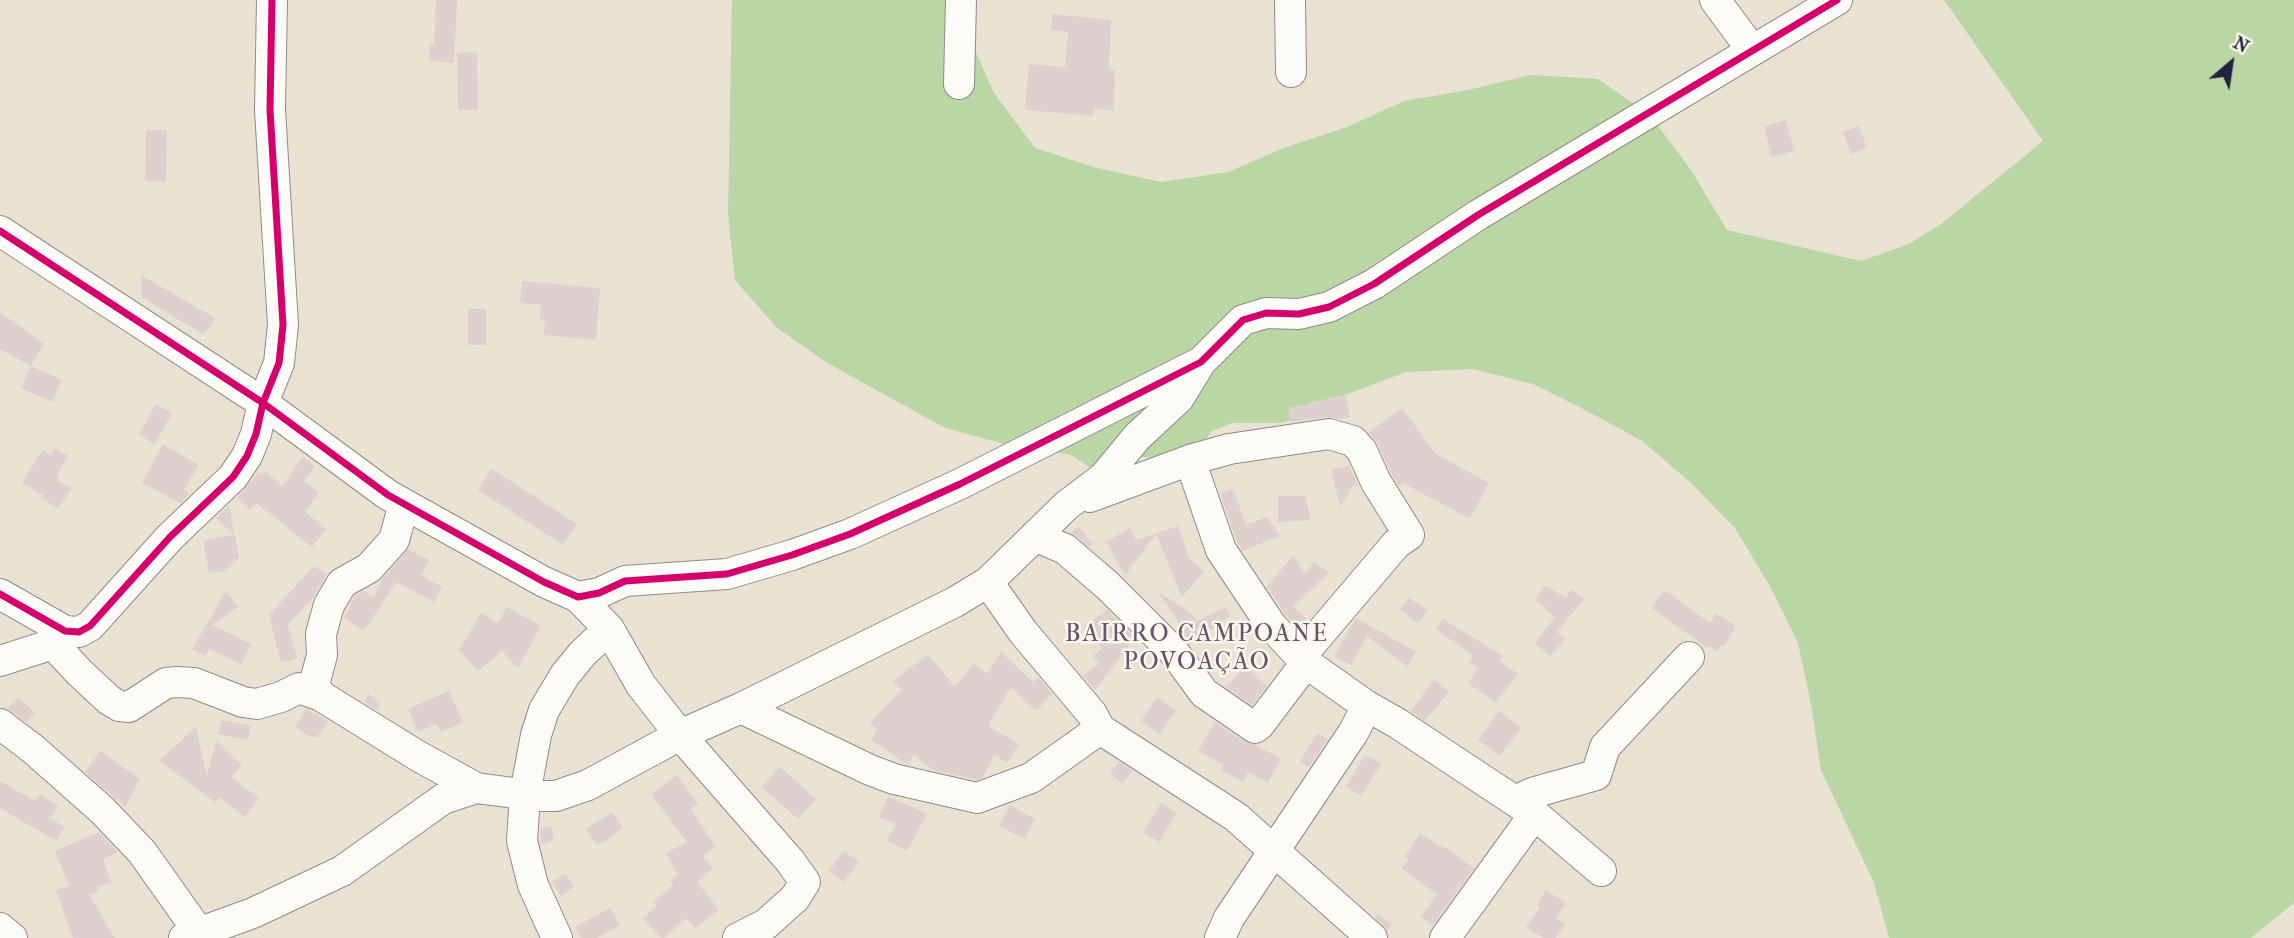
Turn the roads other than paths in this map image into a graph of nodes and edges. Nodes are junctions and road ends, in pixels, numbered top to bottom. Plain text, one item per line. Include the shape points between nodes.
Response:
1 (272, 0) edge
2 (961, 0) edge
3 (1290, 0) edge
4 (1715, 0) edge
5 (1837, 0) edge
6 (1752, 50) junction
7 (1291, 72) dead end
8 (960, 84) dead end
9 (0, 230) edge
10 (1200, 362) junction
11 (263, 403) junction
12 (1191, 460) junction
13 (404, 505) junction
14 (1068, 505) junction
15 (1035, 536) junction
16 (988, 582) junction
17 (0, 594) edge
18 (578, 597) junction
19 (609, 629) junction
20 (63, 638) junction
21 (1689, 657) dead end
22 (1303, 660) junction
23 (0, 661) edge
24 (321, 696) junction
25 (1367, 706) junction
26 (741, 708) junction
27 (0, 724) edge
28 (1100, 729) junction
29 (680, 735) junction
30 (476, 788) junction
31 (525, 794) junction
32 (1524, 808) junction
33 (1275, 851) junction
34 (1601, 871) dead end
35 (0, 928) edge
36 (550, 935) edge
37 (196, 936) edge
38 (12, 938) edge
39 (738, 938) edge
40 (1220, 938) edge
41 (1372, 938) edge
42 (1445, 938) edge

1 - 11 street via 271,110 283,326 279,363
2 - 8 street
3 - 7 street
4 - 6 street
5 - 6 street
6 - 10 street via 1478,215 1374,284 1329,307 1243,320
9 - 11 street
10 - 14 street via 1179,398 1137,437 1104,477
10 - 18 street via 850,534 727,574 625,581
11 - 13 street
11 - 20 street via 251,445 233,477 170,537 90,626
12 - 14 street
12 - 22 street via 1221,550 1270,625
12 - 22 street via 1240,447 1329,434 1353,441 1409,534 1396,544
13 - 18 street
13 - 24 street via 394,540 369,568 342,583 329,605 314,685
14 - 15 street
15 - 16 street
15 - 22 street via 1065,549 1107,585 1174,652 1204,693 1255,728
16 - 26 street
16 - 28 street
17 - 20 street via 65,631
18 - 19 street
19 - 29 street via 640,685
19 - 31 street via 565,675 544,710
20 - 23 street
20 - 24 street via 94,686 119,706 129,708 166,683 177,682 194,683 257,704 299,688
21 - 32 street via 1605,747 1596,775 1532,793
22 - 25 street
24 - 30 street
25 - 32 street
25 - 33 street
26 - 28 street via 870,770 977,799 1031,778
26 - 29 street
27 - 37 street via 102,810 142,852
28 - 33 street via 1236,817
29 - 31 street via 588,785 556,796
29 - 39 street via 805,882 796,898 766,924
30 - 31 street
30 - 37 street via 443,799 342,871
31 - 36 street via 522,841
32 - 34 street
32 - 42 street
33 - 40 street
33 - 41 street
35 - 38 street

